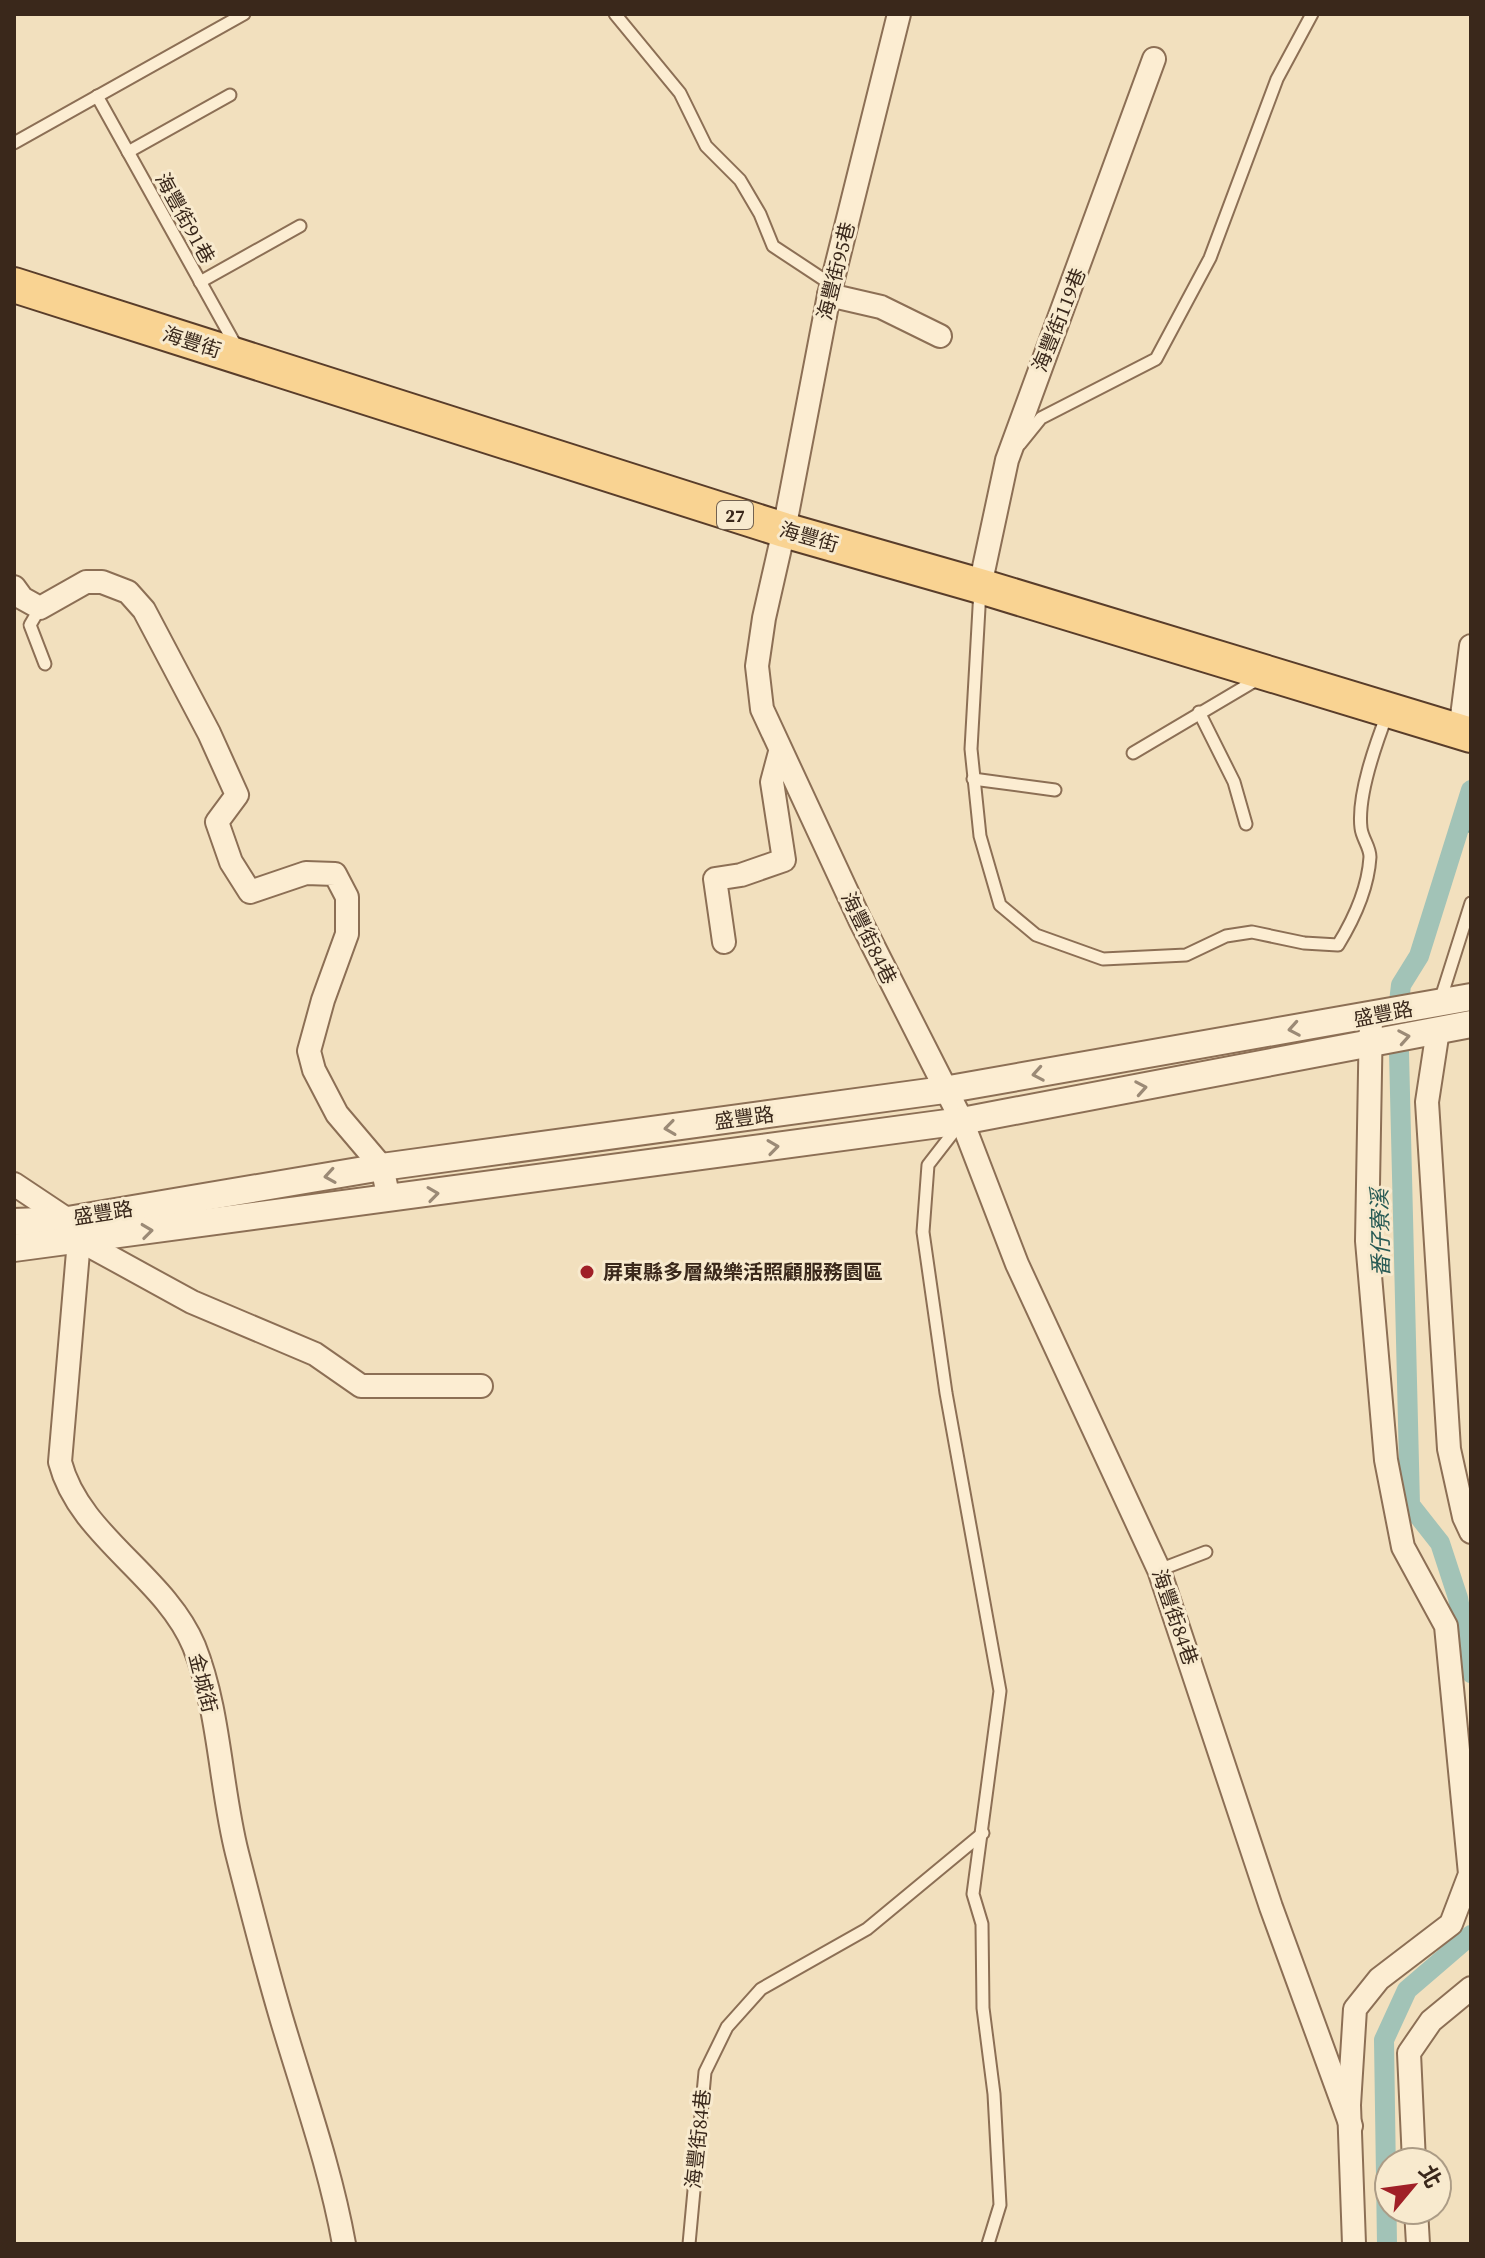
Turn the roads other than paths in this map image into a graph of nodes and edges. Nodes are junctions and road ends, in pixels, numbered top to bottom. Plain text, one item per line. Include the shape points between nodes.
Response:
1 (244, 14) edge
2 (615, 14) edge
3 (899, 14) edge
4 (1312, 14) edge
5 (1154, 59) dead end
6 (230, 95) dead end
7 (97, 96) junction
8 (14, 143) edge
9 (128, 152) junction
10 (300, 226) dead end
11 (200, 282) junction
12 (14, 285) edge
13 (829, 295) junction
14 (940, 336) dead end
15 (242, 357) junction
16 (1007, 460) junction
17 (784, 530) junction
18 (980, 586) junction
19 (14, 587) edge
20 (40, 608) junction
21 (1471, 646) edge
22 (45, 664) dead end
23 (1268, 672) junction
24 (1388, 710) junction
25 (1199, 712) junction
26 (1465, 733) edge
27 (780, 752) junction
28 (1133, 753) dead end
29 (973, 779) junction
30 (1055, 790) dead end
31 (1246, 824) dead end
32 (1471, 903) edge
33 (724, 942) dead end
34 (1471, 997) edge
35 (1439, 1003) junction
36 (1371, 1016) junction
37 (1471, 1024) edge
38 (1438, 1030) junction
39 (1370, 1043) junction
40 (944, 1090) junction
41 (962, 1121) junction
42 (382, 1167) junction
43 (14, 1184) edge
44 (389, 1199) junction
45 (14, 1222) edge
46 (74, 1230) junction
47 (14, 1248) edge
48 (481, 1386) dead end
49 (1471, 1532) edge
50 (1206, 1552) dead end
51 (1159, 1570) junction
52 (983, 1833) junction
53 (1471, 1988) edge
54 (1351, 2126) junction
55 (1413, 2146) edge
56 (344, 2244) edge
57 (689, 2244) edge
58 (988, 2244) edge
59 (1354, 2244) edge

1 - 7 lane
2 - 13 lane via 680,93 706,146 740,180 773,246 826,281
3 - 13 street, 海豐街95巷
4 - 16 lane via 1277,79 1210,258 1156,359 1041,418
5 - 16 street, 海豐街119巷
6 - 9 lane
7 - 8 lane
7 - 9 lane, 海豐街91巷
9 - 11 lane, 海豐街91巷
10 - 11 lane
11 - 15 lane, 海豐街91巷
12 - 15 main road, 海豐街 / 27
13 - 14 street via 881,307
13 - 17 street, 海豐街95巷
15 - 17 main road, 海豐街 / 27
16 - 18 street, 海豐街119巷
17 - 18 main road, 海豐街 / 27
17 - 27 street, 海豐街84巷 via 757,666 762,709
18 - 23 main road, 海豐街 / 27
18 - 29 lane
19 - 20 street
20 - 22 lane via 30,625
20 - 42 street via 86,582 128,592 144,610 237,795 217,822 231,862 250,892 306,873 335,874 347,897 347,934 309,1051 337,1114
21 - 26 street
23 - 24 main road, 海豐街 / 27
23 - 25 lane
24 - 26 main road, 海豐街 / 27
24 - 29 lane via 1368,772 1361,828 1370,855 1364,886 1338,945 1252,932 1226,936 1186,955 1103,959 1036,935 1000,905 980,836
25 - 28 lane
25 - 31 lane via 1234,782
27 - 33 street via 772,782 784,860 715,879
27 - 40 street, 海豐街84巷
29 - 30 lane
32 - 35 lane
34 - 35 street, 盛豐路
35 - 36 street, 盛豐路
35 - 38 lane
36 - 39 street
36 -> 40 street, 盛豐路
37 - 38 street, 盛豐路
39 -> 38 street, 盛豐路
38 - 49 street via 1427,1102 1449,1449
41 -> 39 street, 盛豐路
39 - 54 street via 1367,1241 1386,1460 1403,1547 1446,1626 1470,1874 1451,1924 1379,1979 1355,2009
40 - 41 street, 海豐街84巷
40 -> 42 street, 盛豐路
44 -> 41 street, 盛豐路
41 - 51 street, 海豐街84巷 via 1017,1264
41 - 52 lane via 928,1165 923,1232 1000,1691
42 - 44 street
42 -> 46 street, 盛豐路
43 - 46 street
46 -> 44 street, 盛豐路
45 - 46 street, 盛豐路
46 - 47 street, 盛豐路
46 - 48 street via 192,1302 315,1354 361,1386
46 - 56 street, 金城街 via 60,1462 64,1479 193,1644 236,1849
50 - 51 lane
51 - 54 street, 海豐街84巷 via 1271,1907
52 - 57 lane, 海豐街84巷 via 867,1929 761,1989 727,2027 705,2072
52 - 58 lane via 973,1894 982,1924 983,2008 1000,2205
53 - 55 street via 1431,2021 1409,2053
54 - 59 street

